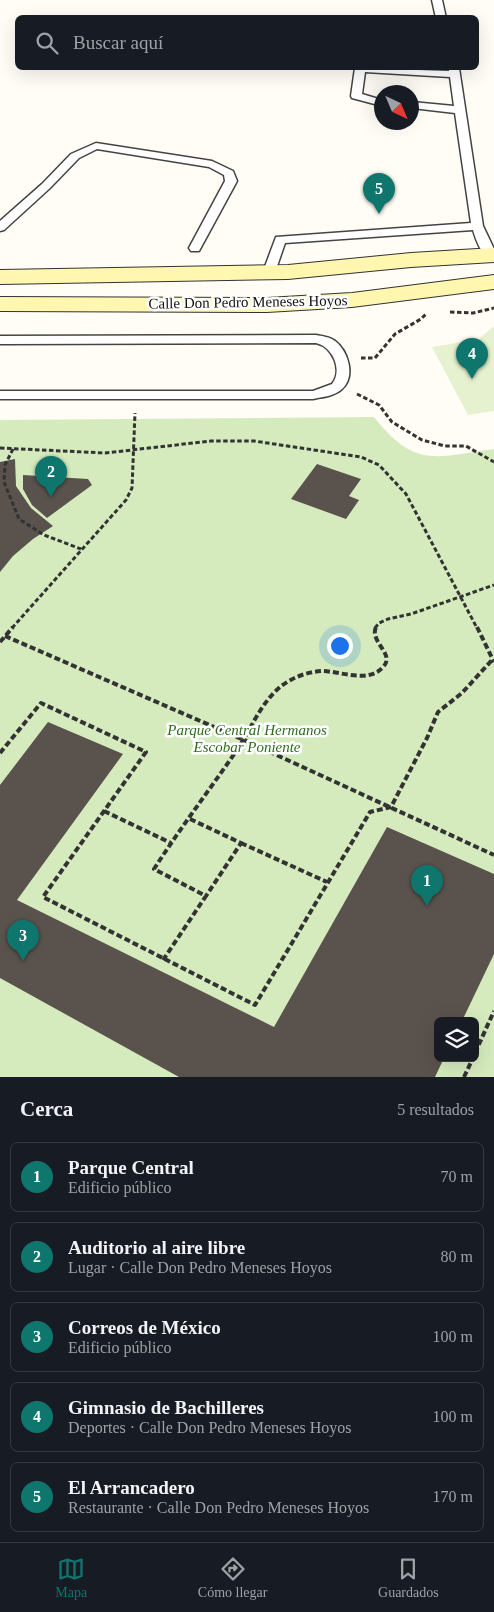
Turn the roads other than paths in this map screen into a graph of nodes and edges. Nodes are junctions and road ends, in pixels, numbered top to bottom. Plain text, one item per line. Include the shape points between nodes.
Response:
1 (437, 0) edge
2 (440, 15) edge
3 (360, 70) edge
4 (423, 70) edge
5 (455, 71) edge
6 (374, 101) edge
7 (419, 106) edge
8 (461, 110) junction
9 (477, 226) junction
10 (0, 227) edge
11 (195, 248) dead end
12 (494, 256) edge
13 (269, 272) junction
14 (86, 275) junction
15 (0, 276) edge
16 (494, 282) edge
17 (0, 304) edge
18 (82, 304) junction
19 (0, 340) edge
20 (0, 396) edge

1 - 2 lane
3 - 6 lane via 356,96
4 - 5 lane
5 - 8 lane
7 - 8 lane
8 - 9 lane
9 - 12 lane via 484,244
9 - 13 lane via 280,240
10 - 11 lane via 75,156 96,146 212,164 229,173 231,181
12 - 13 street, Calle Don Pedro Meneses Hoyos
13 - 14 street, Calle Don Pedro Meneses Hoyos
14 - 15 street, Calle Don Pedro Meneses Hoyos
14 - 18 street
16 - 18 street, Calle Don Pedro Meneses Hoyos via 352,300 267,305
17 - 18 street, Calle Don Pedro Meneses Hoyos
19 - 20 lane via 316,339 328,342 341,359 343,374 339,385 328,392 313,395

